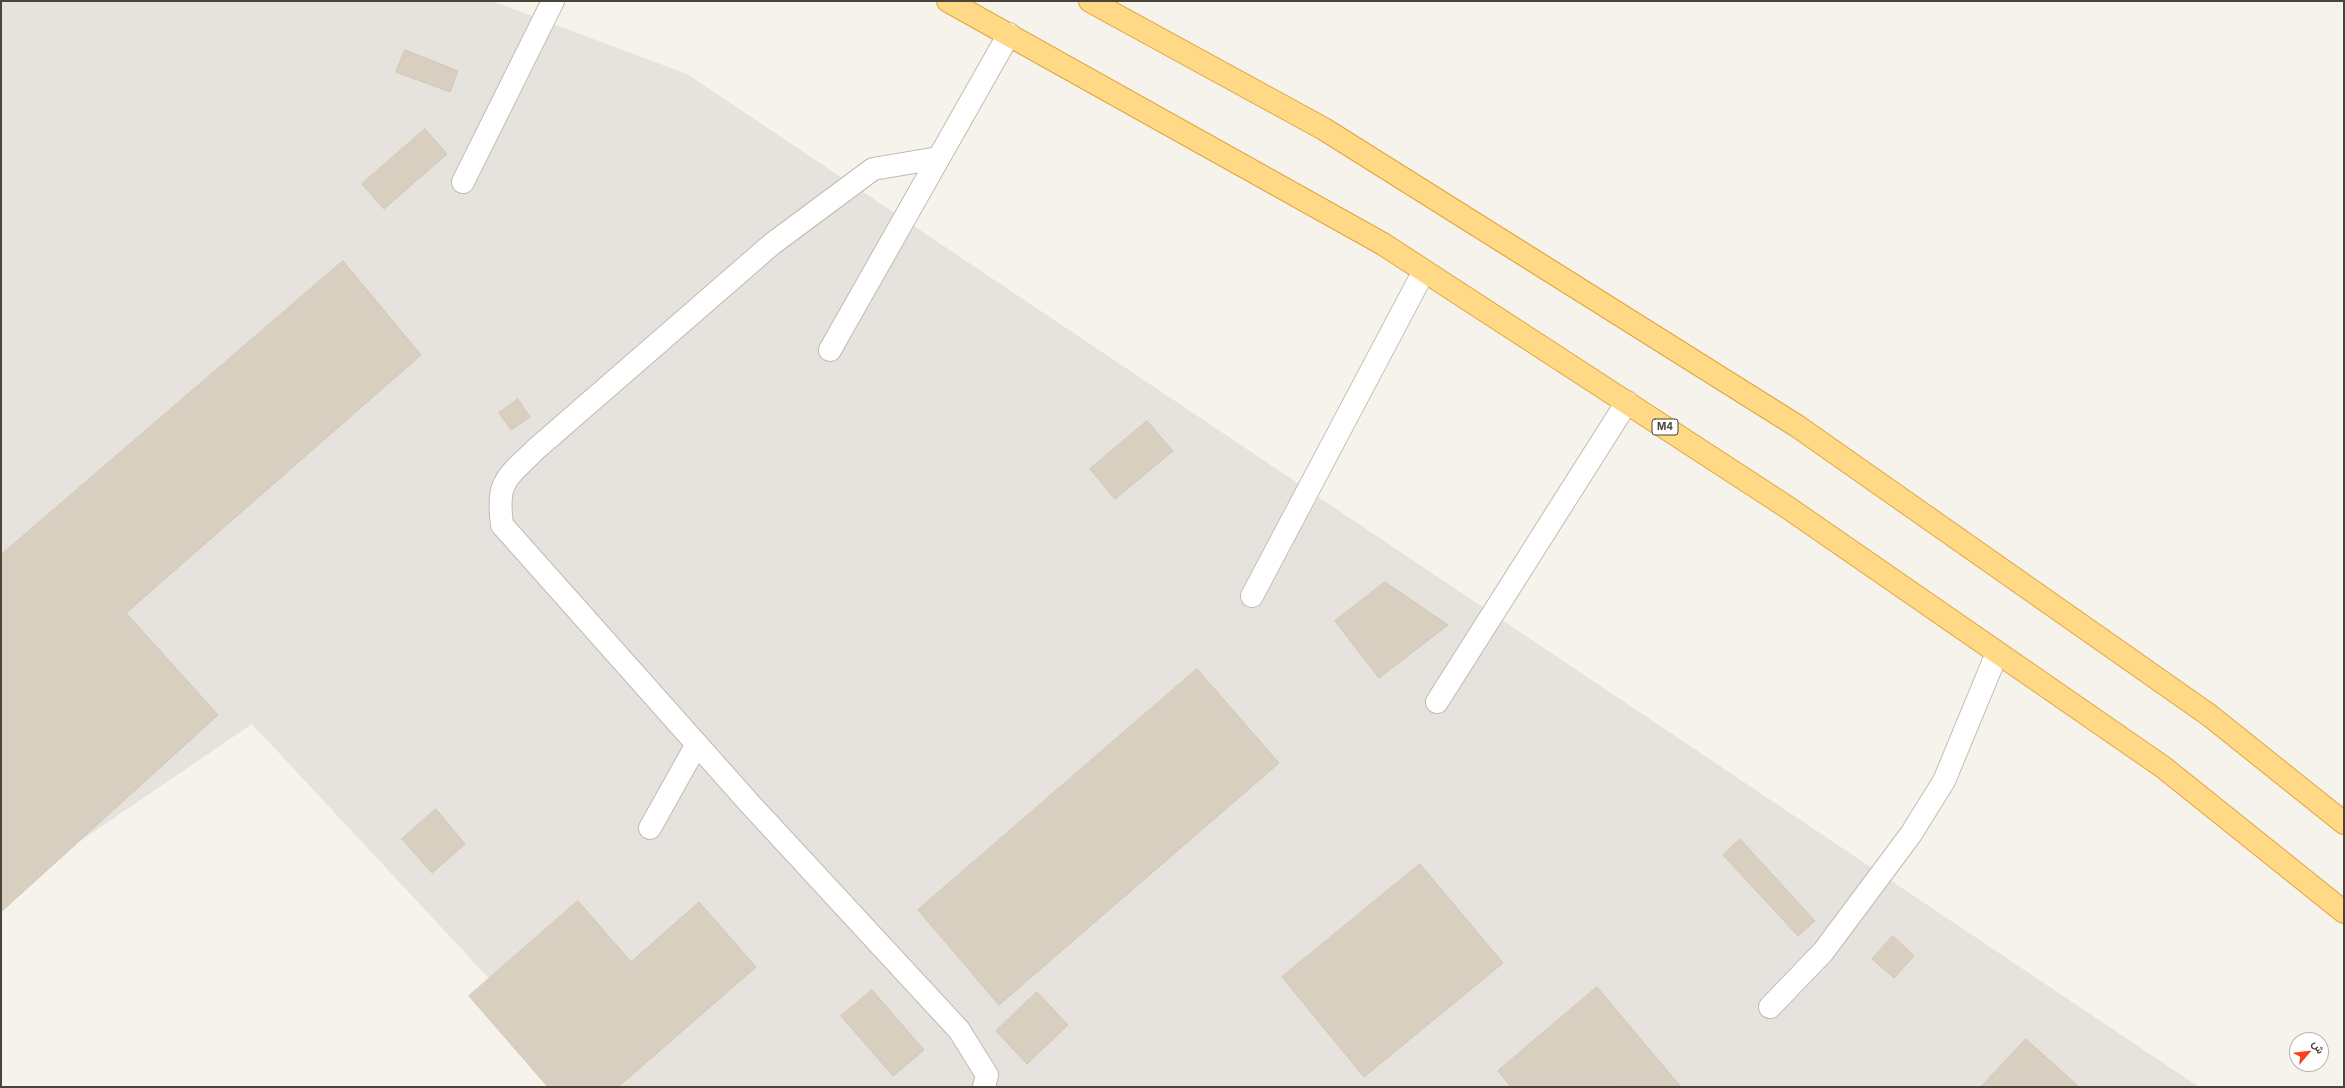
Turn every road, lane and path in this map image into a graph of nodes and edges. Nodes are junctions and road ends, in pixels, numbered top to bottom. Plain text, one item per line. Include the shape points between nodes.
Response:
1 (553, 1) edge
2 (948, 1) edge
3 (1090, 1) edge
4 (1008, 34) junction
5 (938, 158) junction
6 (463, 182) dead end
7 (1424, 271) junction
8 (830, 350) dead end
9 (1626, 402) junction
10 (1252, 596) dead end
11 (1997, 653) junction
12 (1437, 702) dead end
13 (697, 744) junction
14 (2344, 823) edge
15 (650, 828) dead end
16 (2344, 912) edge
17 (1770, 1007) dead end
18 (984, 1087) edge

1 - 6 lane
2 - 4 highway, M4
3 - 14 highway via 1324,129 1797,426 2209,715
4 - 5 lane
4 - 7 highway, M4 via 1383,244
5 - 8 lane
5 - 13 lane via 873,169 772,244 536,449 504,481 499,503 502,525
7 - 9 highway, M4
7 - 10 lane
9 - 11 highway, M4 via 1787,507
9 - 12 lane
11 - 16 highway, M4 via 2163,767
11 - 17 lane via 1944,781 1911,834 1822,952
13 - 15 lane
13 - 18 lane via 960,1030 987,1075

